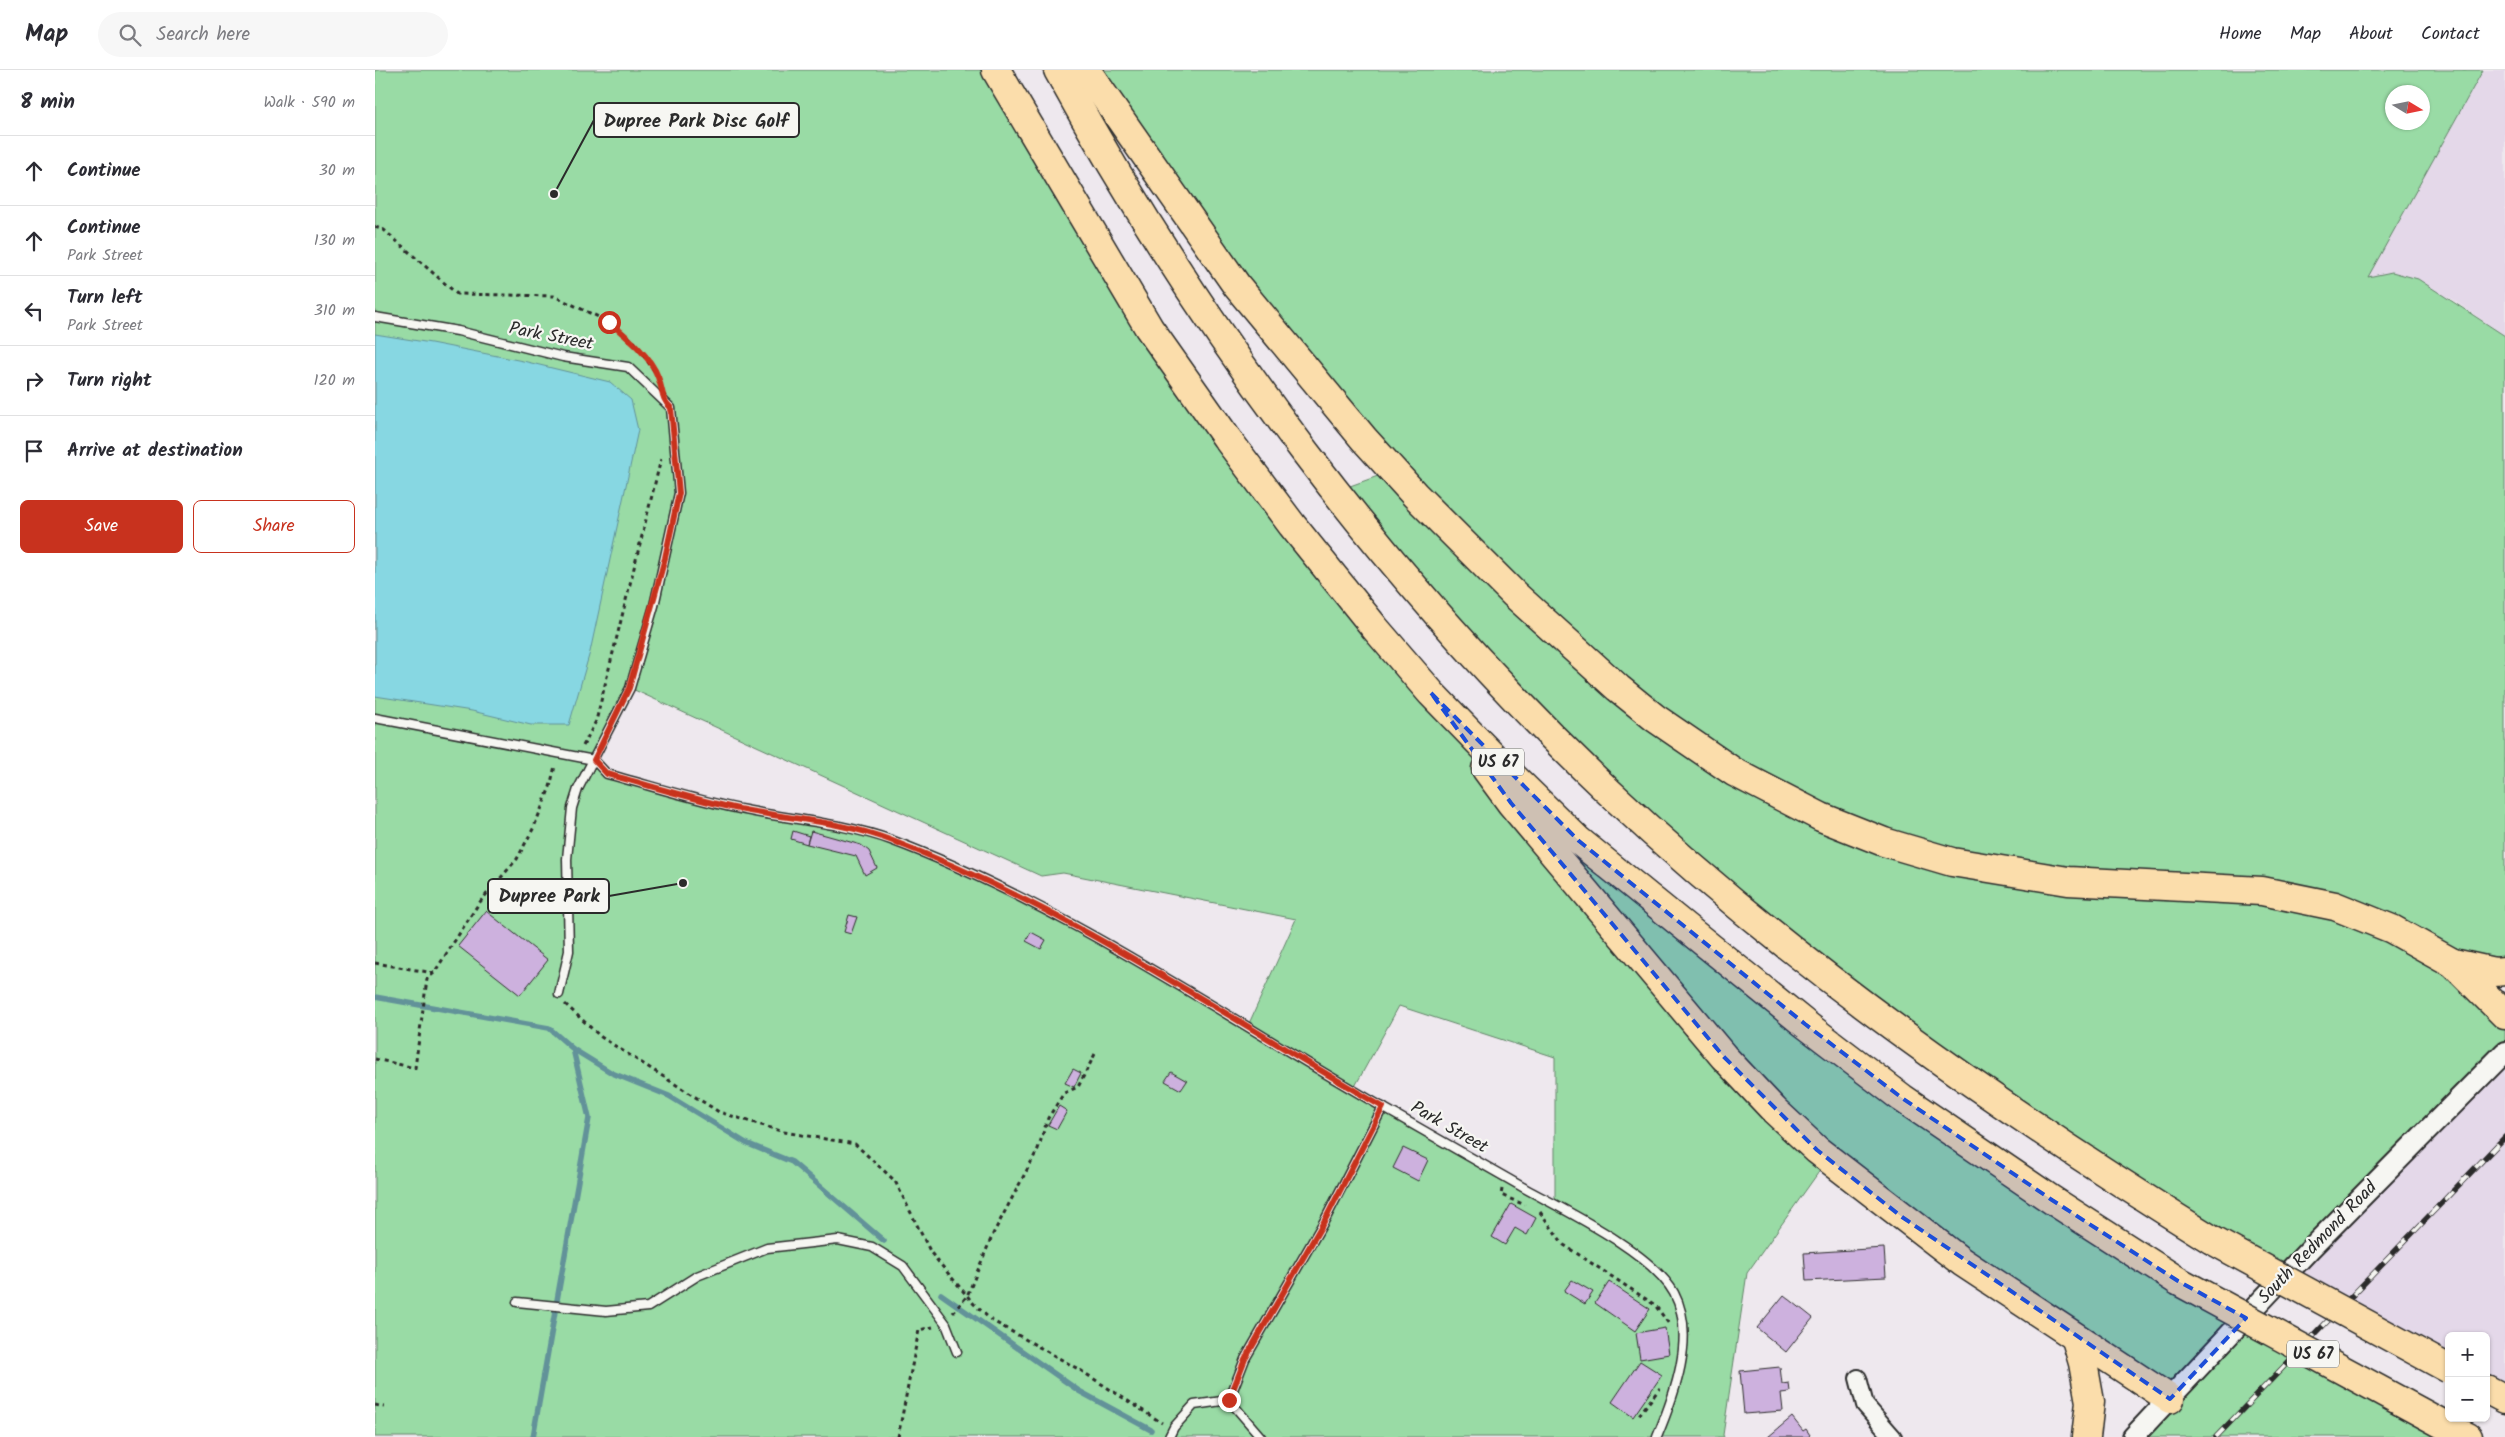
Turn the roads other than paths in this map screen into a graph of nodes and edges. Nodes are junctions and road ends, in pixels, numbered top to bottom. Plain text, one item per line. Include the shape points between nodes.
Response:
1 (996, 70) edge
2 (1058, 70) edge
3 (1086, 70) edge
4 (375, 317) edge
5 (1431, 693) junction
6 (375, 718) edge
7 (594, 760) junction
8 (2453, 963) junction
9 (2505, 971) edge
10 (559, 994) road end
11 (2505, 1015) edge
12 (2505, 1052) edge
13 (1383, 1107) junction
14 (517, 1302) dead end
15 (2076, 1339) junction
16 (957, 1352) dead end
17 (2445, 1367) edge
18 (1858, 1378) dead end
19 (2490, 1391) edge
20 (2505, 1398) edge
21 (2170, 1399) junction
22 (1229, 1400) junction
23 (2458, 1432) edge
24 (1170, 1434) edge
25 (1261, 1437) edge
26 (1657, 1437) edge
27 (1893, 1437) edge
28 (2086, 1437) edge
29 (2133, 1437) edge

1 - 5 highway, US 67 via 1149,328 1292,525
2 - 17 highway, bridge via 1151,229 1267,400 1336,491 1413,585 1530,713 1609,792 1844,991 2027,1122 2212,1240
3 - 8 highway via 1237,286 1415,495 1519,599 1618,688 1655,718 1735,772 1821,817 1884,842 1951,862 2068,881 2262,891 2335,906 2392,929
4 - 7 lane, Park Street via 457,331 563,357 628,367 671,408 679,493 654,606 629,688
5 - 15 highway via 1511,803 1724,1057 1774,1110 1817,1150 1902,1218
5 - 23 highway, US 67, bridge via 1579,841 1902,1098 2178,1281
6 - 7 lane, Park Street
7 - 10 lane, Park Street via 572,808 567,859 569,951
7 - 13 lane, Park Street via 607,774 741,810 851,828 947,862 1034,904
8 - 9 highway via 2494,972
8 - 11 highway
12 - 21 street, South Redmond Road via 2311,1248
13 - 22 lane via 1326,1218 1245,1359
13 - 26 lane, Park Street via 1622,1243 1663,1278 1679,1305 1683,1326 1675,1388
14 - 16 lane via 605,1311 648,1307 697,1276 767,1248 838,1240 872,1247 903,1266 948,1321
15 - 21 highway
15 - 28 highway via 2090,1402
18 - 27 street via 1865,1405
19 - 20 highway
21 - 29 street, South Redmond Road
22 - 24 lane via 1194,1406
22 - 25 lane

